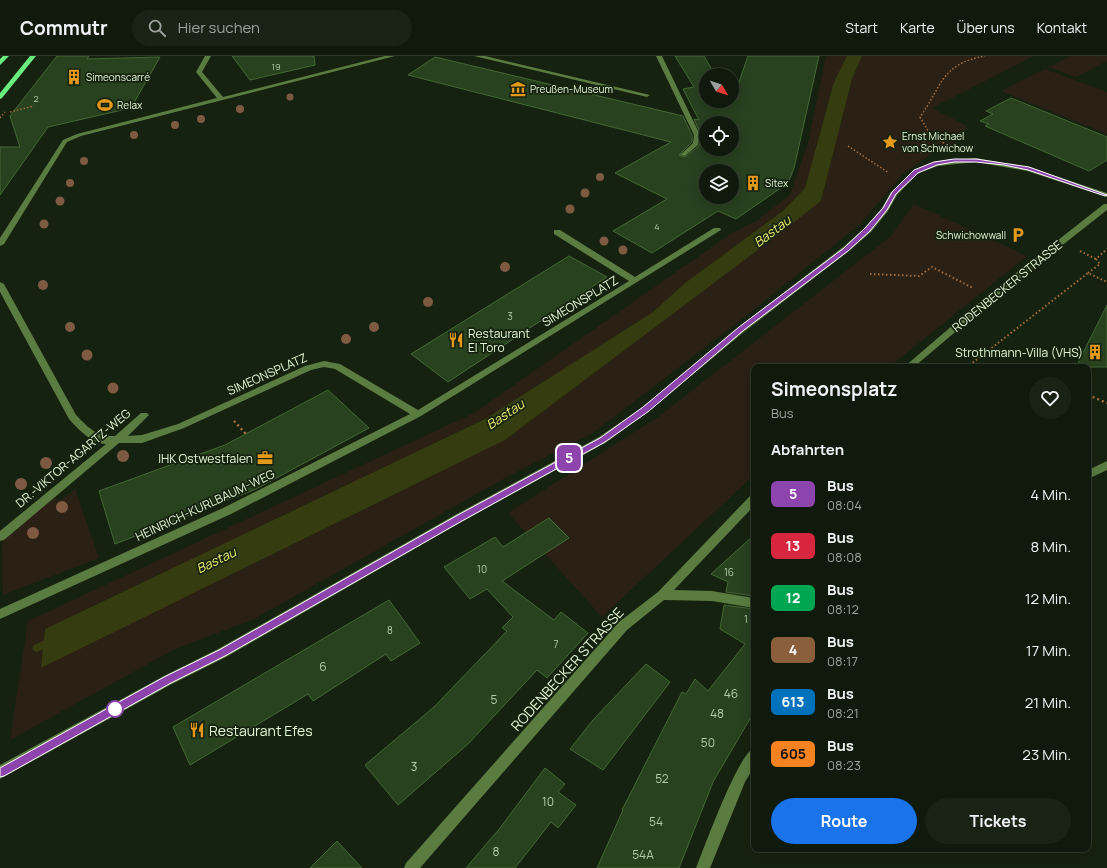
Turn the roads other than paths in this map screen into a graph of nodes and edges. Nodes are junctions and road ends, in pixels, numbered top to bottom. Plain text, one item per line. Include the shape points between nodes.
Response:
1 (6, 56) edge
2 (33, 56) edge
3 (208, 56) edge
4 (392, 56) edge
5 (477, 56) edge
6 (659, 56) edge
7 (0, 63) edge
8 (647, 95) dead end
9 (0, 97) edge
10 (221, 99) junction
11 (683, 155) dead end
12 (1107, 195) edge
13 (1107, 206) edge
14 (717, 230) dead end
15 (557, 232) dead end
16 (0, 244) edge
17 (635, 281) junction
18 (0, 284) edge
19 (912, 364) edge
20 (418, 414) junction
21 (144, 415) dead end
22 (117, 440) junction
23 (1107, 465) edge
24 (1091, 473) edge
25 (751, 502) edge
26 (0, 537) edge
27 (662, 595) junction
28 (751, 602) edge
29 (0, 614) edge
30 (751, 759) edge
31 (0, 772) edge
32 (411, 868) edge
33 (703, 868) edge

1 - 7 main road
2 - 9 main road
3 - 10 street via 199,72
4 - 10 street
5 - 8 street
6 - 11 street via 697,135 696,144
10 - 16 street via 79,135 65,141
12 - 31 street via 1029,169 976,160 936,164 916,172 903,182 876,219 846,249 742,329 646,409 602,440 222,653
13 - 19 street, RODENBECKER STRASSE via 991,297
14 - 17 street, SIMEONSPLATZ
15 - 17 street
17 - 20 street, SIMEONSPLATZ
18 - 22 street, SIMEONSPLATZ via 72,417 88,432 103,440
20 - 22 street, SIMEONSPLATZ via 336,366 324,364 308,368 181,426 142,439
20 - 29 street, HEINRICH-KURLBAUM-WEG via 227,511
21 - 22 street, DR.-VIKTOR-AGARTZ-WEG
22 - 26 street, DR.-VIKTOR-AGARTZ-WEG
23 - 24 street
25 - 27 street, RODENBECKER STRASSE
27 - 28 street via 712,596
27 - 32 street, RODENBECKER STRASSE via 623,626
30 - 33 street via 740,778

